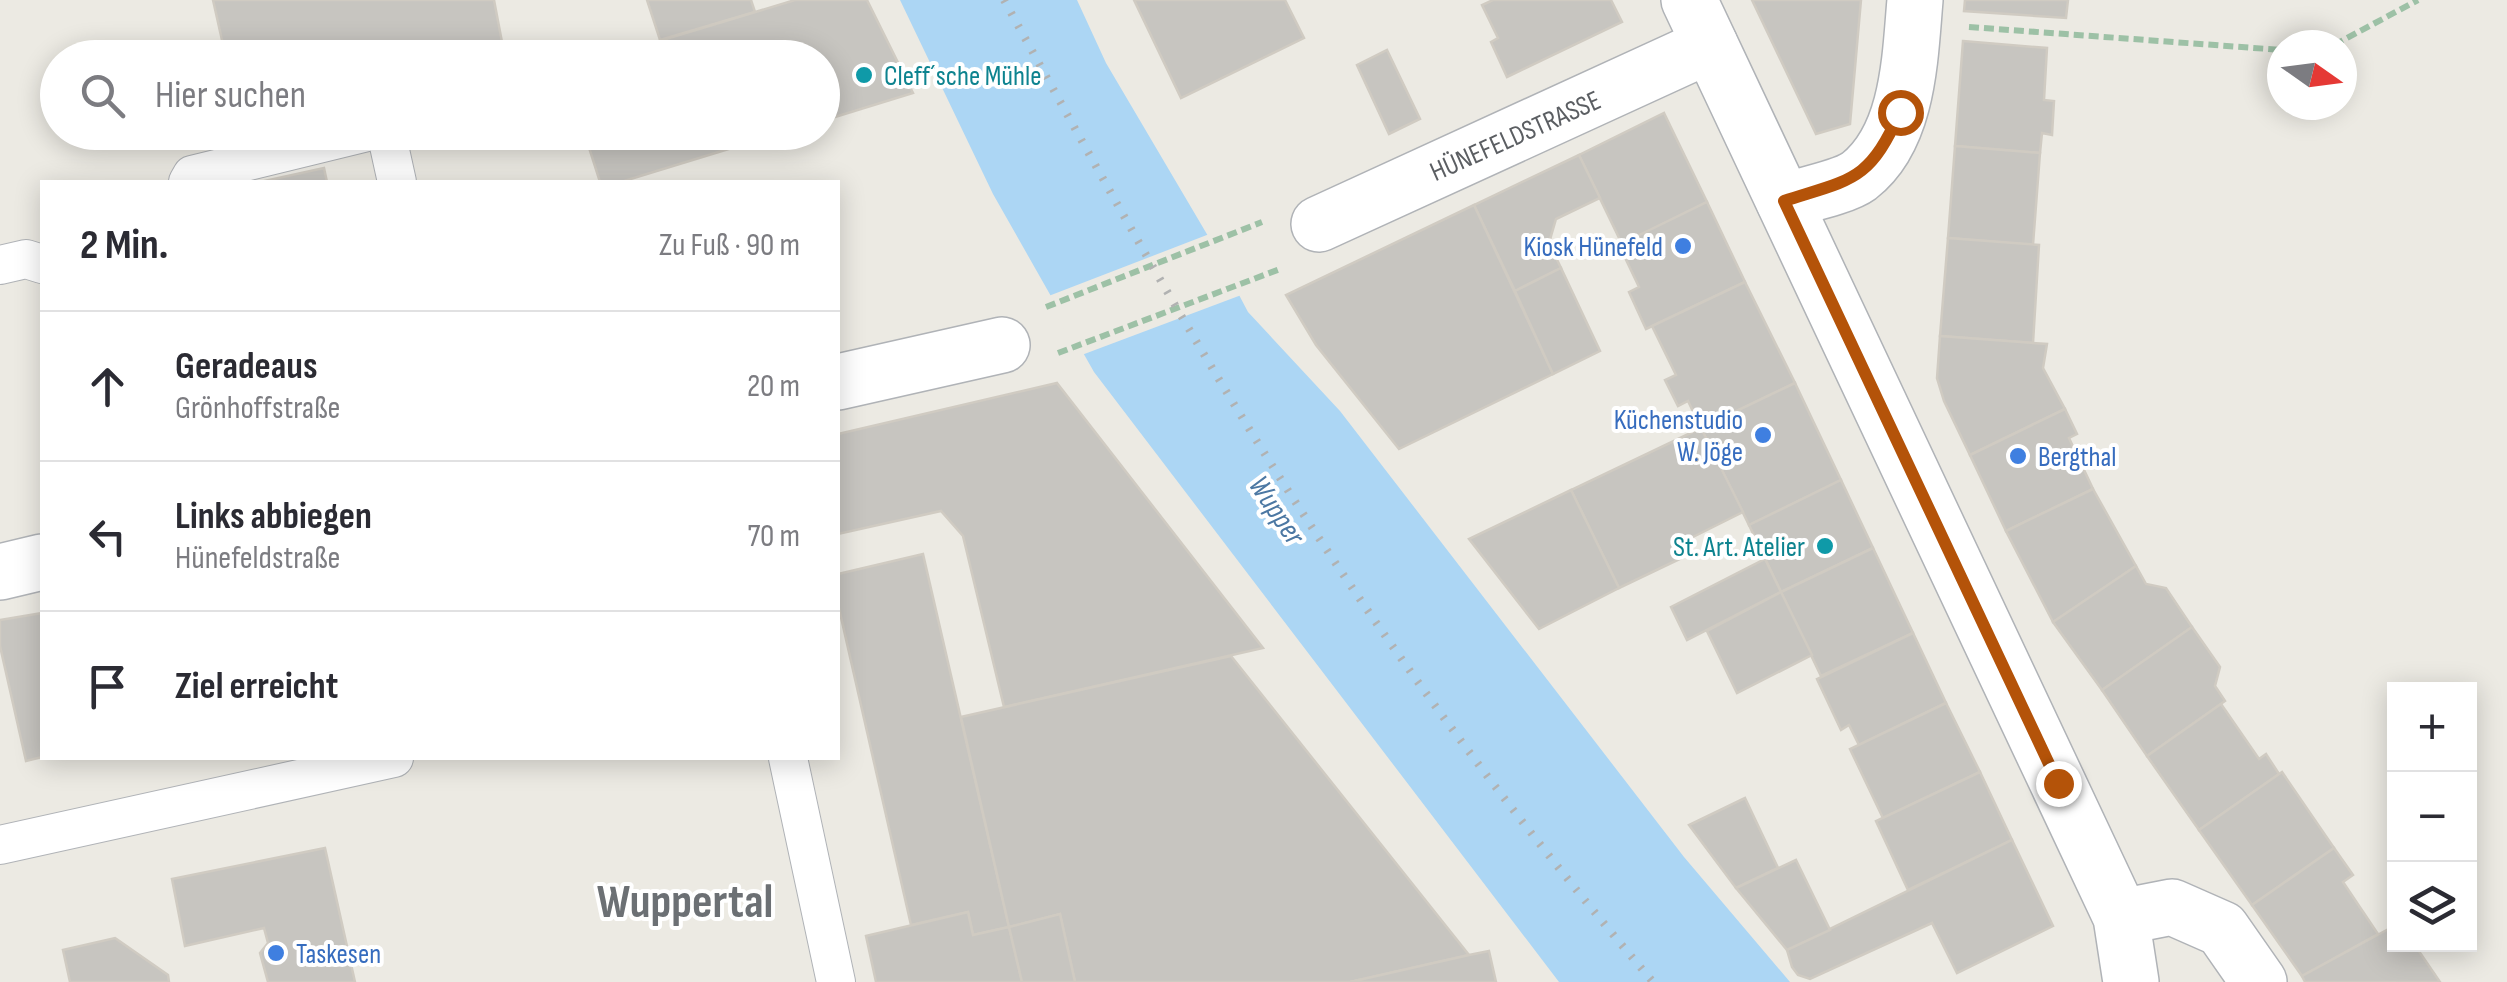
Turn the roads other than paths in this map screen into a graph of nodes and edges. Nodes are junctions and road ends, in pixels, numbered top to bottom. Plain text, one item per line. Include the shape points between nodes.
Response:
1 (1914, 11) edge
2 (1699, 22) edge
3 (293, 150) edge
4 (390, 150) edge
5 (189, 180) edge
6 (398, 180) edge
7 (1784, 201) junction
8 (1319, 224) dead end
9 (40, 263) edge
10 (0, 264) edge
11 (1021, 327) road end
12 (840, 381) edge
13 (40, 562) edge
14 (0, 572) edge
15 (385, 760) edge
16 (788, 760) edge
17 (0, 845) edge
18 (2121, 917) junction
19 (836, 982) edge
20 (2131, 982) edge
21 (2259, 982) edge

1 - 7 street via 1900,112 1886,145 1858,177
2 - 7 street, HÜNEFELDSTRASSE
2 - 8 street, HÜNEFELDSTRASSE
3 - 5 lane
4 - 6 lane
7 - 18 street, HÜNEFELDSTRASSE
9 - 10 lane
11 - 12 street
13 - 14 street
15 - 17 lane
16 - 19 lane
18 - 20 street, HÜNEFELDSTRASSE
18 - 21 street via 2172,906 2222,929

